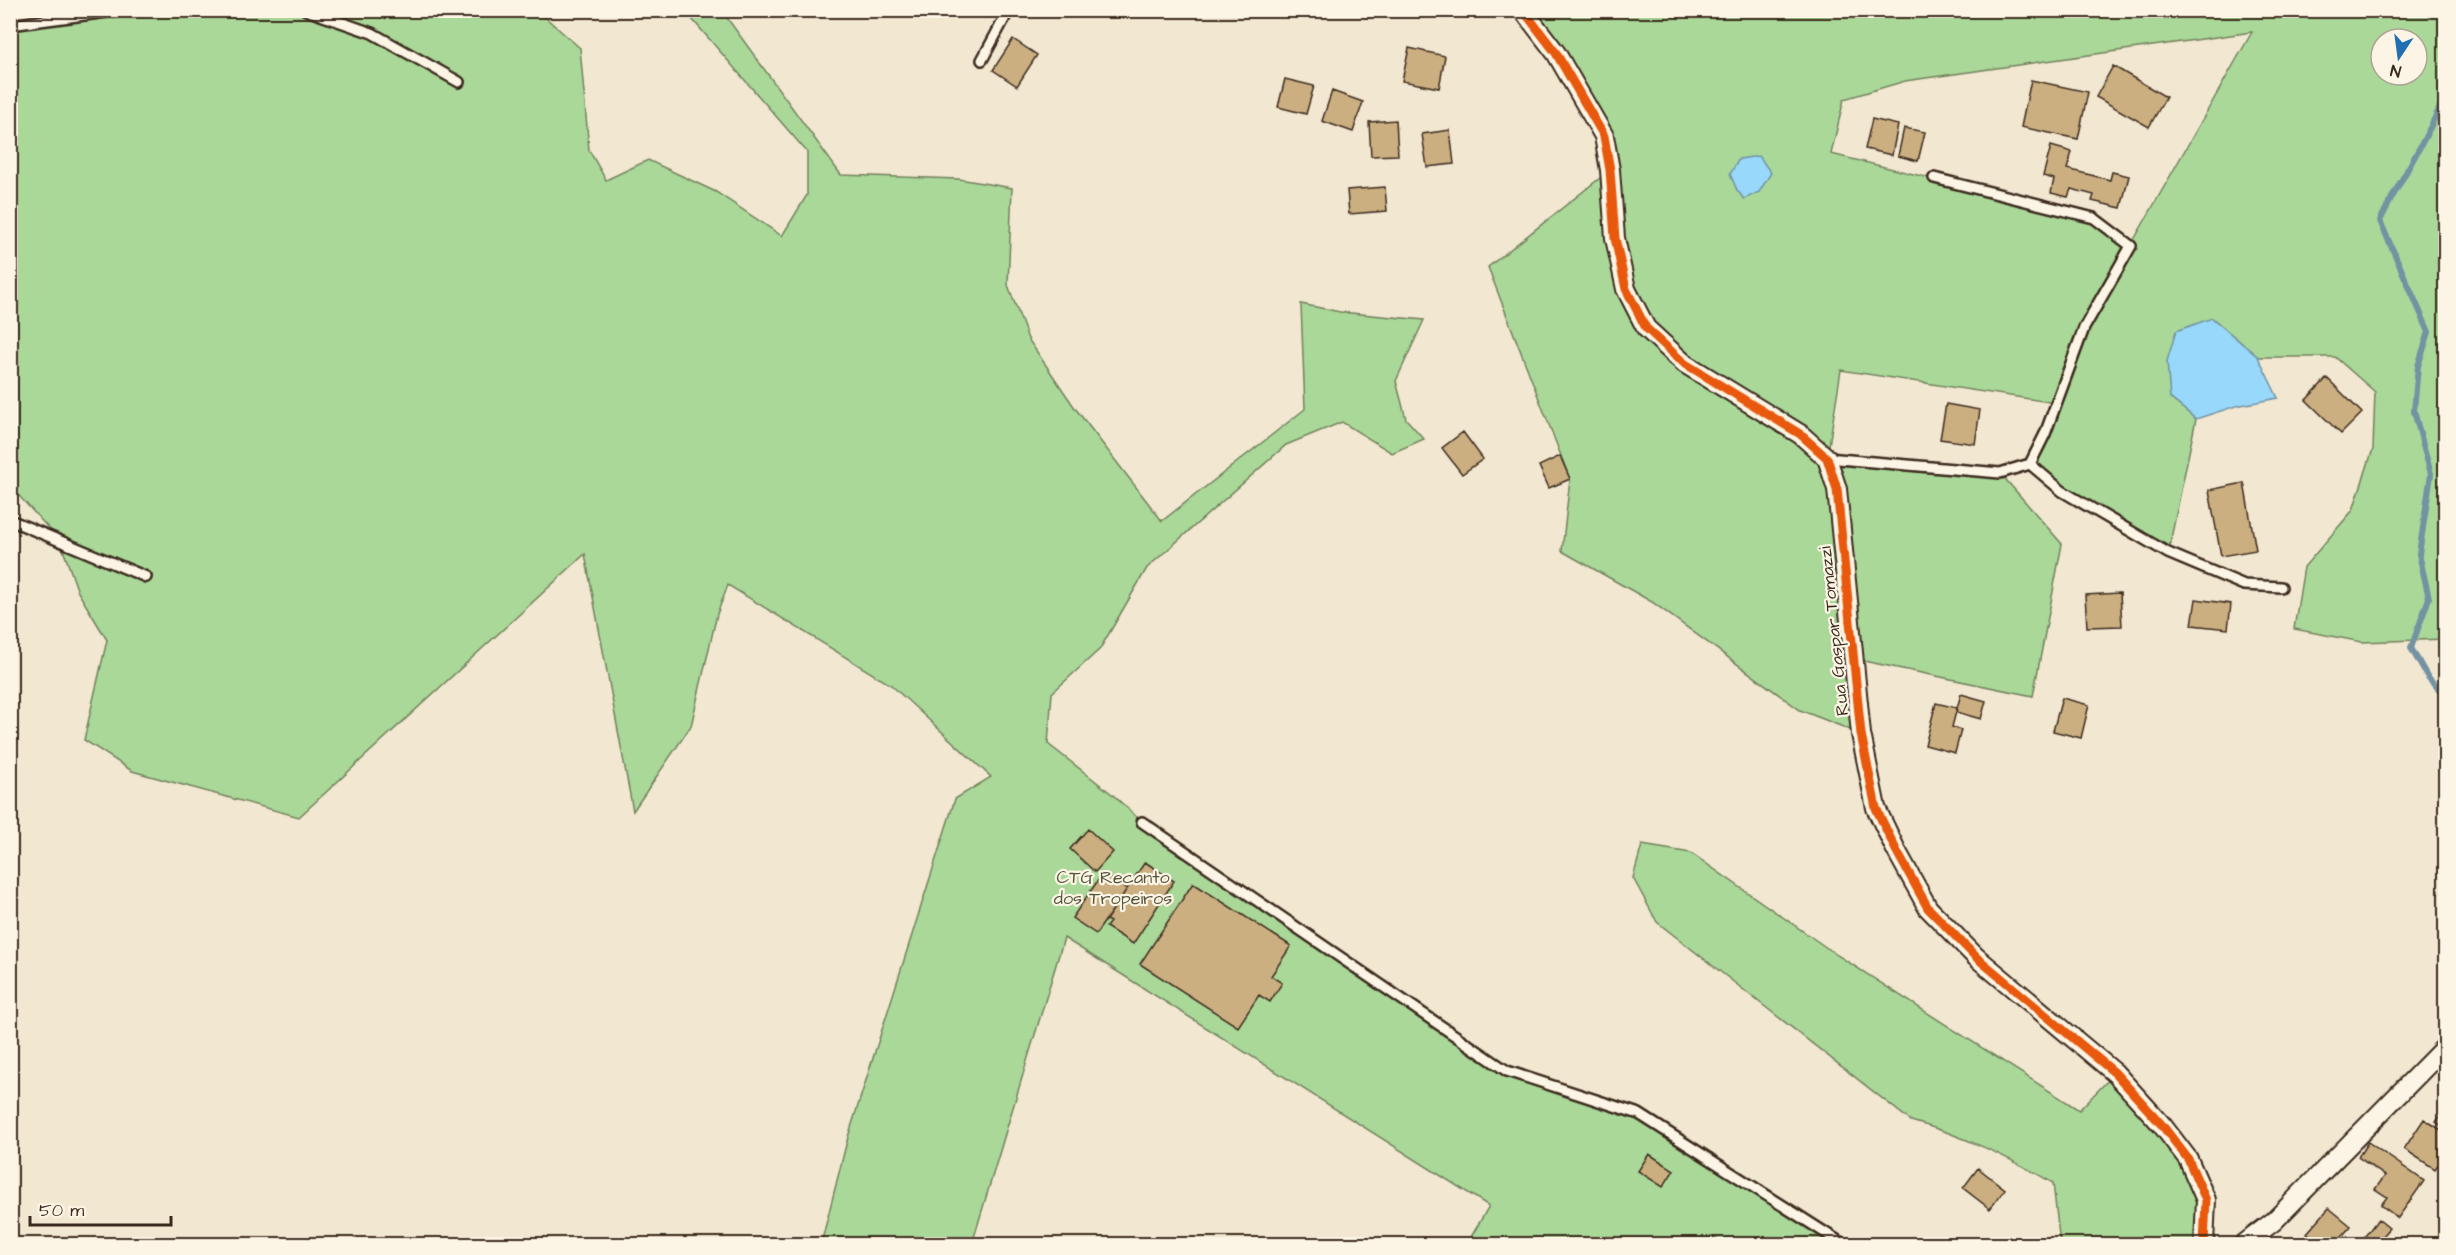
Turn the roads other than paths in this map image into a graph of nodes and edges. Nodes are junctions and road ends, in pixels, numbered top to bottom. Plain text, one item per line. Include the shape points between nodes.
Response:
1 (122, 10) edge
2 (306, 10) edge
3 (1009, 10) edge
4 (1523, 10) edge
5 (10, 25) edge
6 (982, 60) dead end
7 (459, 82) dead end
8 (1934, 178) dead end
9 (1827, 458) junction
10 (2030, 464) junction
11 (10, 520) edge
12 (146, 577) dead end
13 (2281, 587) dead end
14 (1142, 822) dead end
15 (2445, 1047) edge
16 (1843, 1245) edge
17 (2204, 1245) edge
18 (2244, 1245) edge

1 - 5 lane
2 - 7 lane via 372,33
3 - 6 lane
4 - 9 street via 1556,53 1604,136 1615,238 1626,289 1646,328 1684,363 1800,434
8 - 10 lane via 2094,218 2131,246 2084,328
9 - 10 lane via 2000,473
9 - 17 street, Rua Gaspar Tomazzi via 1837,489 1861,734 1876,808 1896,850 1928,908 1976,957 2115,1073 2163,1125 2188,1159 2206,1200
10 - 13 lane via 2062,490 2168,554 2244,585
11 - 12 lane
14 - 16 lane via 1507,1071 1639,1114
15 - 18 street via 2274,1221

